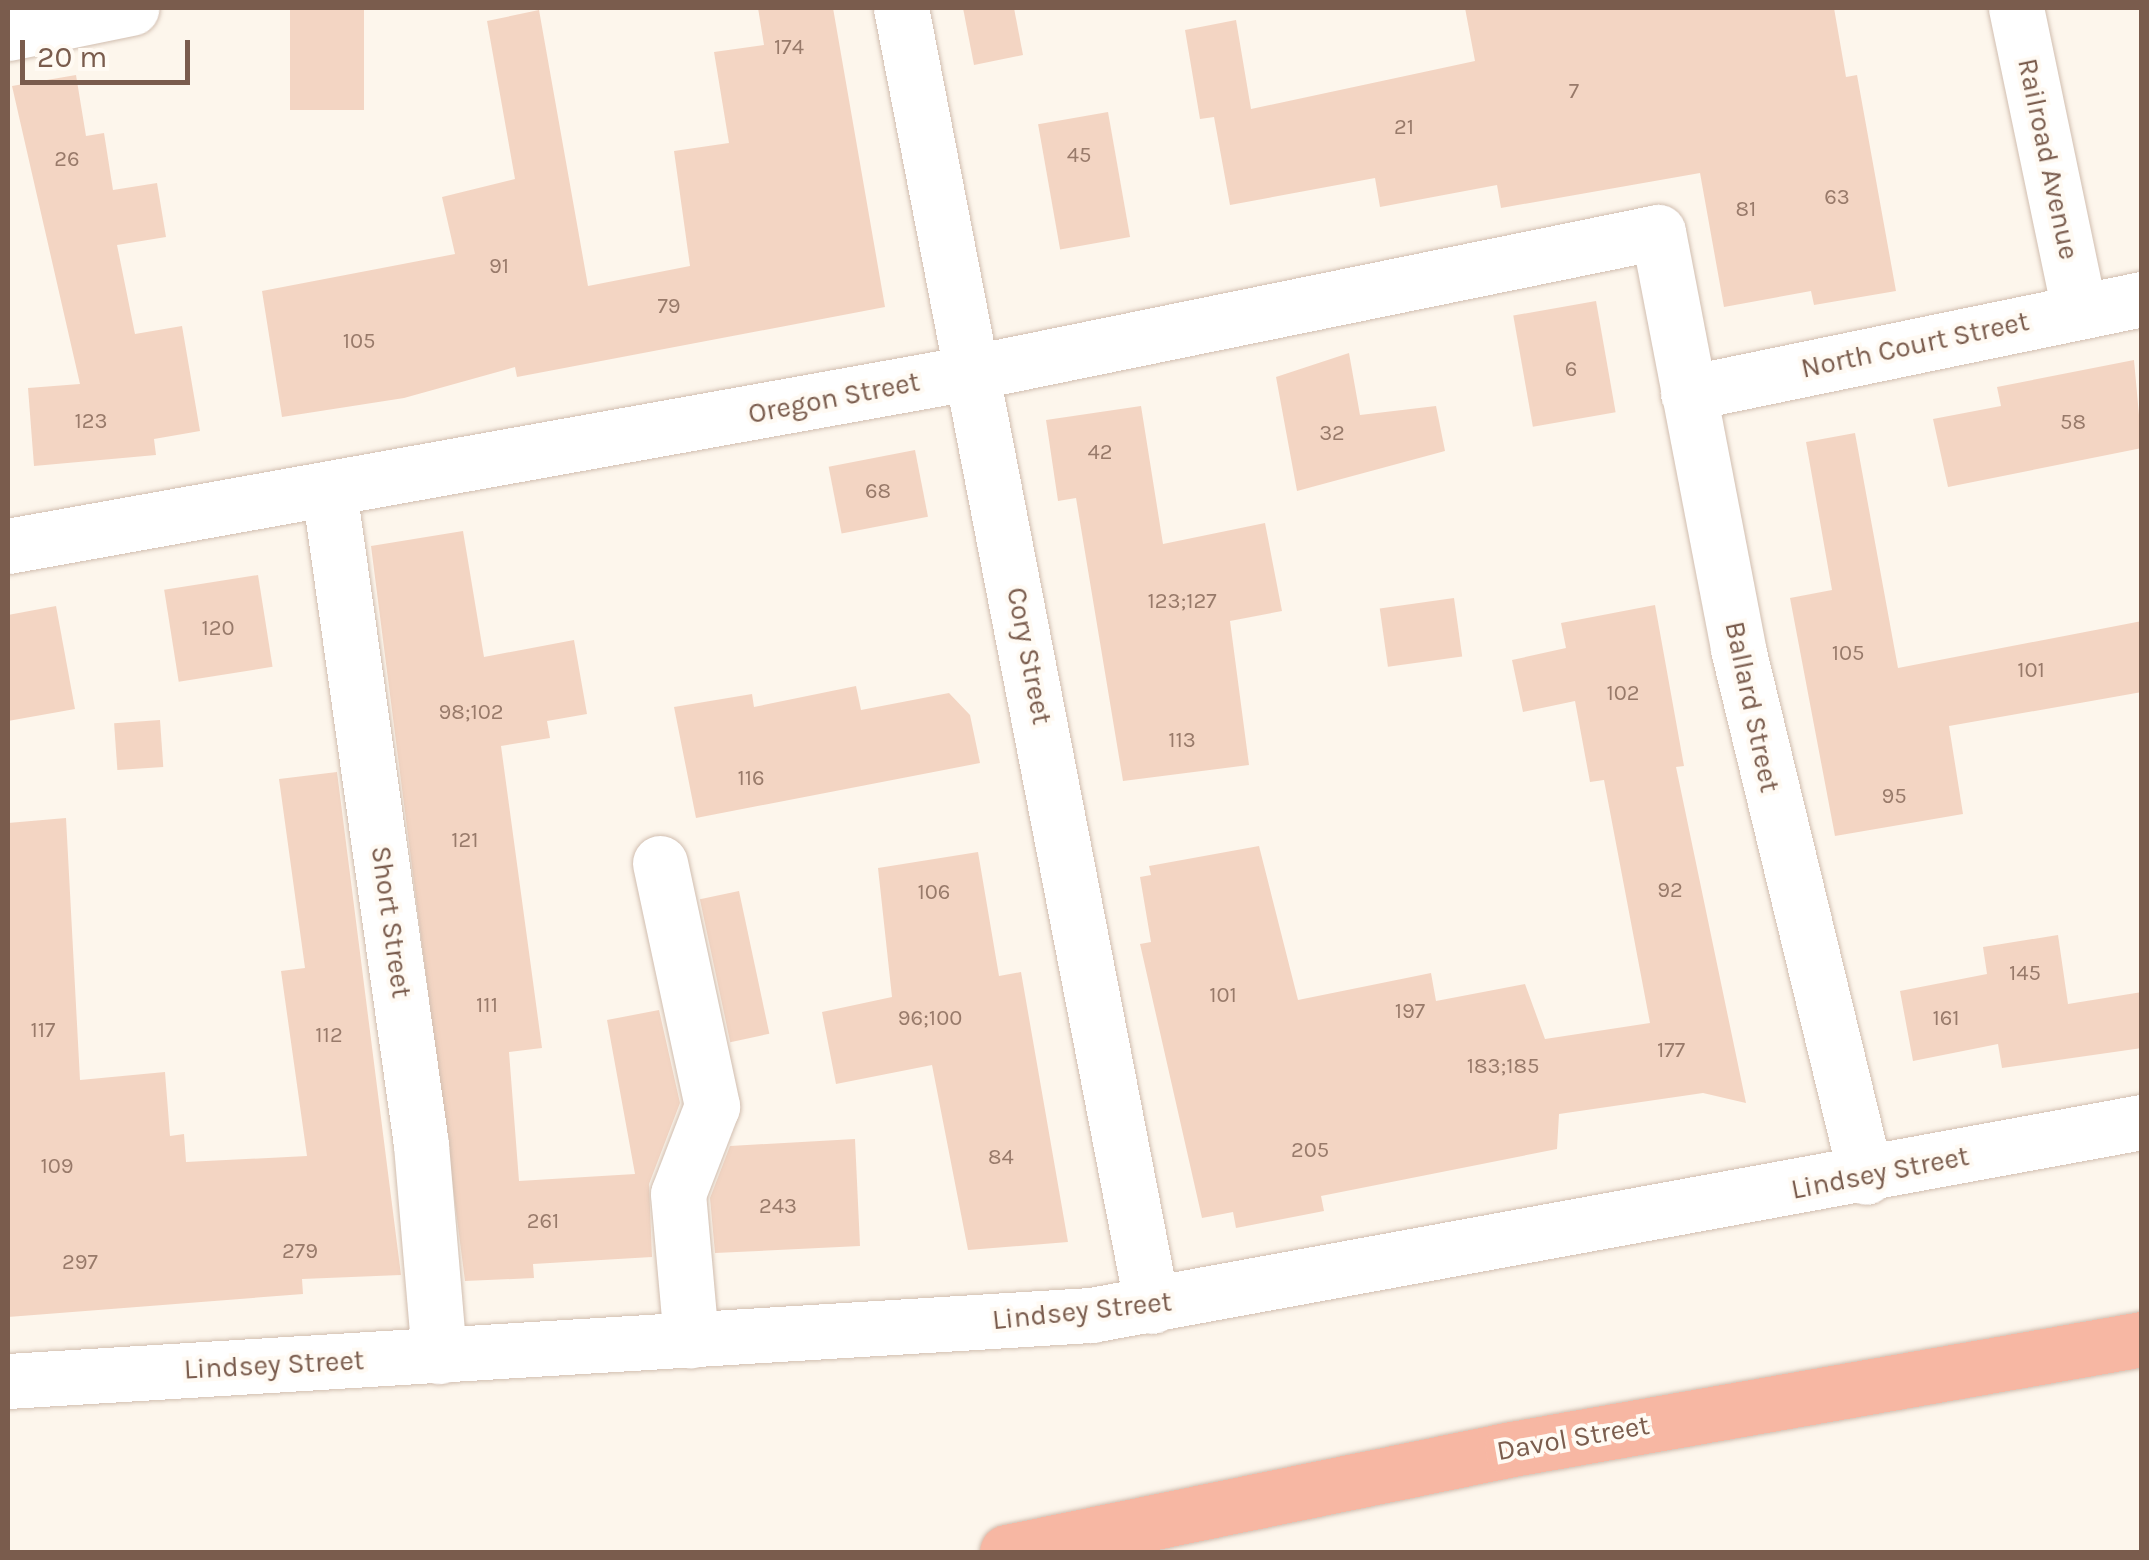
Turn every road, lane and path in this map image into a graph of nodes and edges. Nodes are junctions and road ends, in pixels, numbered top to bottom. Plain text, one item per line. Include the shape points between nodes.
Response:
1 (131, 8) edge
2 (900, 8) edge
3 (2016, 8) edge
4 (8, 34) edge
5 (1658, 232) joint
6 (2142, 298) edge
7 (2080, 310) junction
8 (974, 372) junction
9 (1688, 392) junction
10 (329, 490) junction
11 (8, 546) edge
12 (660, 863) dead end
13 (2142, 1122) edge
14 (1866, 1177) junction
15 (1152, 1306) junction
16 (2142, 1339) edge
17 (691, 1340) junction
18 (439, 1356) junction
19 (8, 1381) edge
20 (1006, 1552) edge

1 - 4 street
2 - 8 street, Cory Street
3 - 7 street, Railroad Avenue
5 - 8 street, Oregon Street
5 - 9 street, Ballard Street
6 - 7 street, North Court Street
7 - 9 street, North Court Street
8 - 10 street, Oregon Street
8 - 15 street, Cory Street
9 - 14 street, Ballard Street via 1824,1032
10 - 11 street, Oregon Street
10 - 18 street, Short Street via 418,1126
12 - 17 street via 712,1106 678,1194
13 - 14 street, Lindsey Street
14 - 15 street, Lindsey Street
15 - 17 street, Lindsey Street
16 - 20 highway, Davol Street via 1512,1448
17 - 18 street, Lindsey Street
18 - 19 street, Lindsey Street

